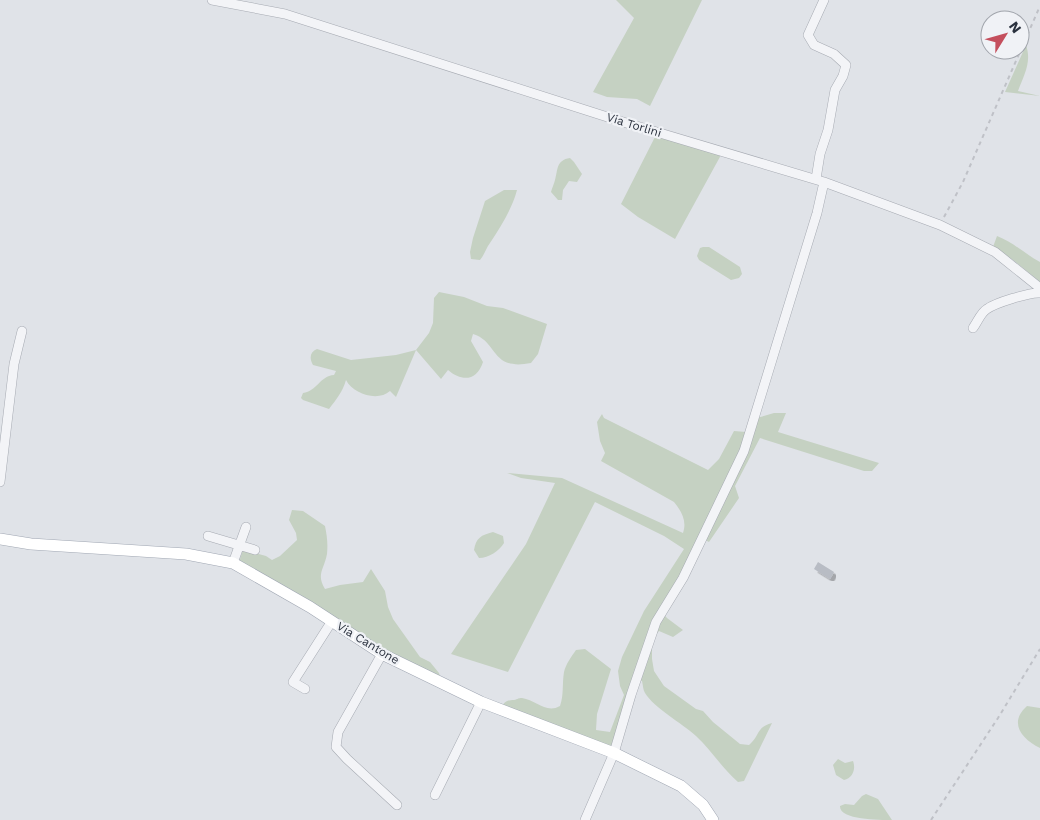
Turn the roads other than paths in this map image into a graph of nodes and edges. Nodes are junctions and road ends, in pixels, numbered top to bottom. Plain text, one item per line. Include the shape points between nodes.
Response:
1 (212, 0) edge
2 (824, 0) edge
3 (820, 180) junction
4 (1040, 288) edge
5 (1040, 293) edge
6 (974, 328) dead end
7 (22, 331) dead end
8 (0, 482) edge
9 (246, 527) dead end
10 (208, 536) dead end
11 (0, 538) edge
12 (240, 545) junction
13 (255, 550) dead end
14 (233, 563) junction
15 (332, 621) junction
16 (382, 654) junction
17 (304, 689) dead end
18 (481, 702) junction
19 (614, 753) junction
20 (435, 795) dead end
21 (398, 805) dead end
22 (585, 820) edge
23 (713, 820) edge

1 - 3 street, Via Torlini via 285,14 623,122
2 - 3 street via 808,35 814,45 834,54 846,66 835,90 820,154
3 - 4 street, Via Torlini via 940,225 995,252
3 - 19 street via 817,212 744,450 683,578 656,622
5 - 6 street via 986,309
7 - 8 street via 14,364
9 - 12 street
10 - 12 street
11 - 14 main road, Via Cantone via 30,544 186,554
12 - 13 street
12 - 14 street
14 - 15 main road, Via Cantone
15 - 16 main road, Via Cantone
15 - 17 street via 293,682
16 - 18 main road, Via Cantone
16 - 21 street via 338,732 336,748
18 - 19 main road, Via Cantone
18 - 20 street
19 - 22 street
19 - 23 main road, Via Cantone via 681,786 703,805

